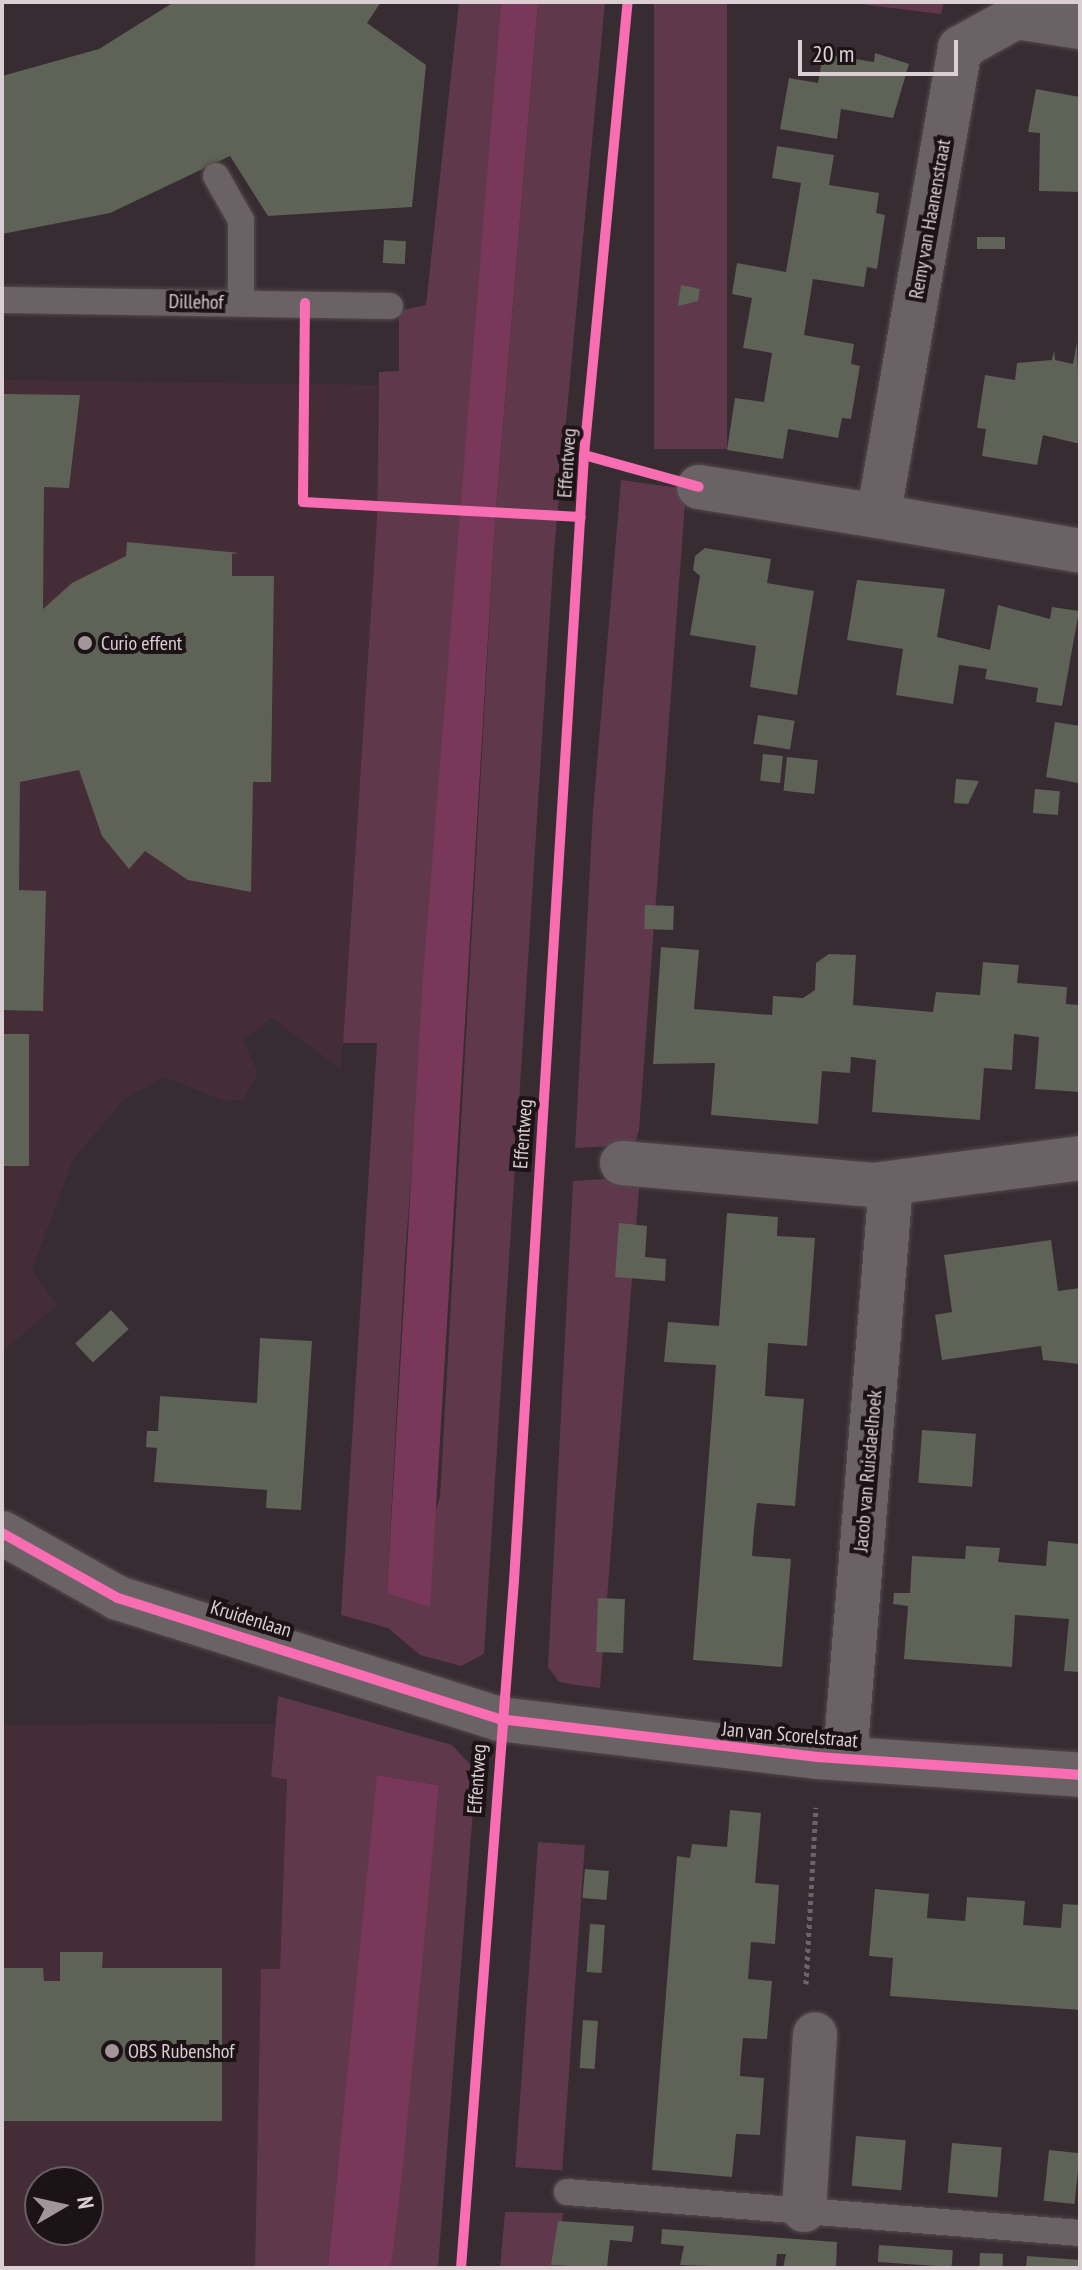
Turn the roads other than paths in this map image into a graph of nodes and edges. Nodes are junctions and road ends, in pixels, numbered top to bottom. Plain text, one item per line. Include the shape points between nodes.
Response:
1 (1080, 27) edge
2 (216, 176) dead end
3 (2, 300) edge
4 (241, 303) junction
5 (390, 306) dead end
6 (699, 487) dead end
7 (878, 516) junction
8 (1080, 551) edge
9 (1080, 1158) edge
10 (622, 1163) dead end
11 (891, 1184) junction
12 (2, 1533) edge
13 (499, 1719) joint
14 (832, 1757) junction
15 (1080, 1775) edge
16 (815, 2034) road end
17 (567, 2192) dead end
18 (804, 2210) junction
19 (1080, 2233) edge

1 - 7 street, Remy van Haanenstraat via 1016,17 960,48
2 - 4 lane via 241,220
3 - 4 lane, Dillehof
4 - 5 lane, Dillehof
6 - 7 street
7 - 8 street
9 - 11 street
10 - 11 street
11 - 14 street, Jacob van Ruisdaelhoek
12 - 13 street, Kruidenlaan via 118,1598
13 - 14 street, Jan van Scorelstraat
14 - 15 street, Jan van Scorelstraat
16 - 18 street
17 - 18 lane
18 - 19 lane

